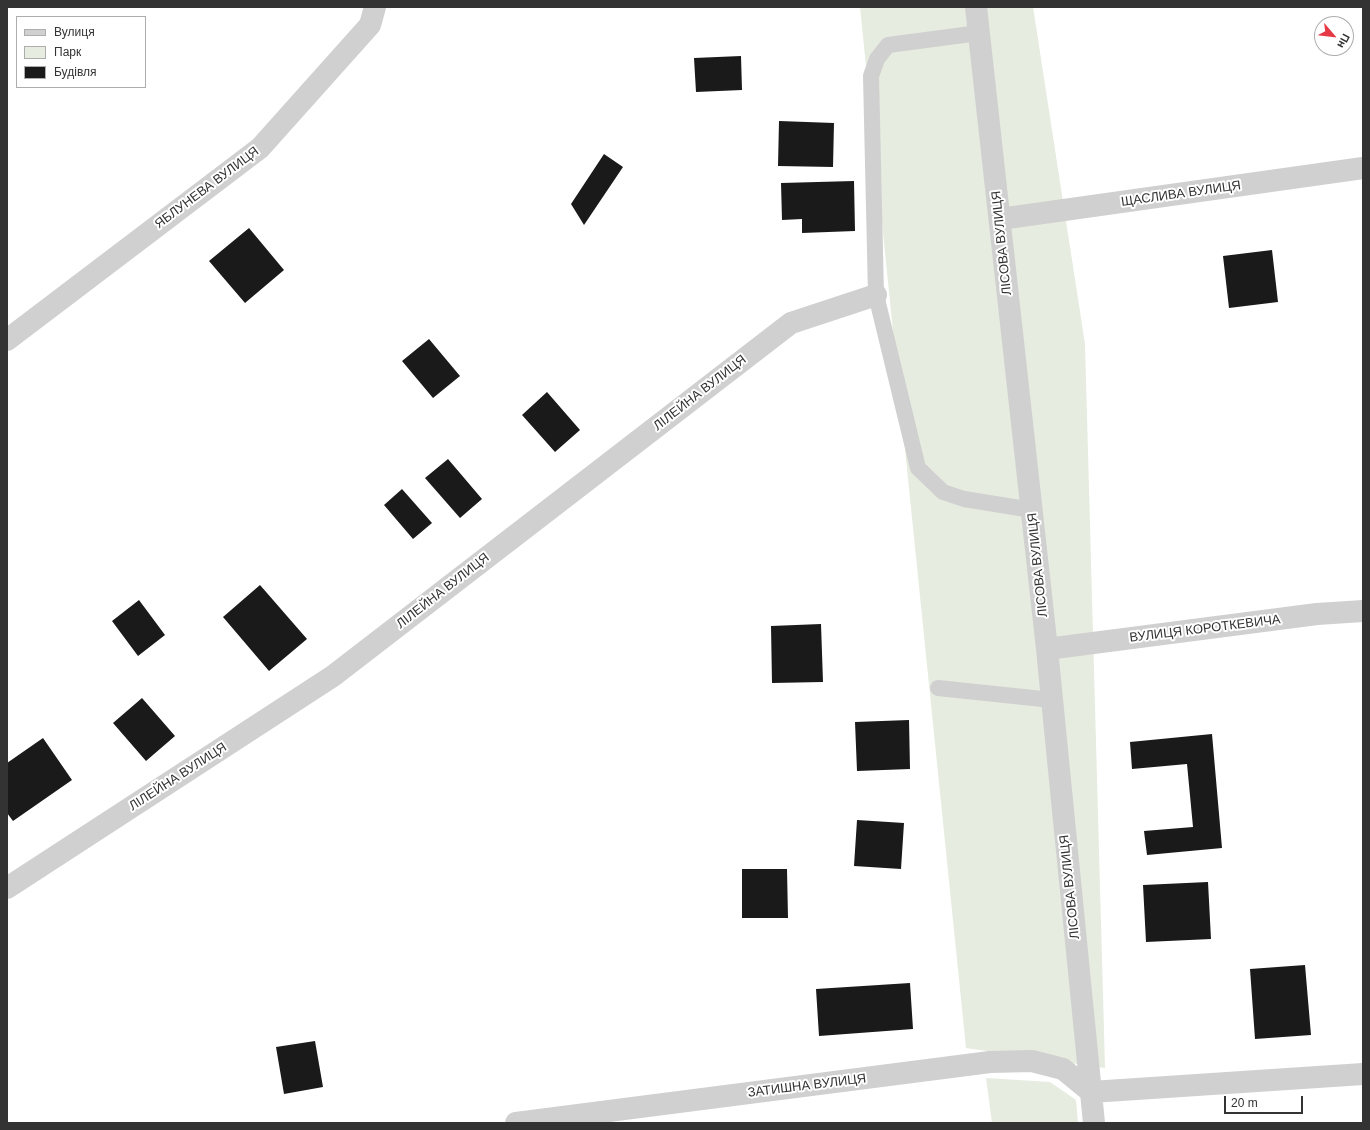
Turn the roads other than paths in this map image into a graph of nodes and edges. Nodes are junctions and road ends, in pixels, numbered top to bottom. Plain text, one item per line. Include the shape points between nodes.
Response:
1 (375, 7) edge
2 (976, 7) edge
3 (979, 33) junction
4 (1363, 168) edge
5 (1000, 219) junction
6 (876, 295) junction
7 (7, 340) edge
8 (1032, 510) junction
9 (1363, 611) edge
10 (1047, 649) junction
11 (938, 688) dead end
12 (1052, 700) junction
13 (7, 888) edge
14 (1363, 1074) edge
15 (1091, 1092) junction
16 (516, 1123) edge
17 (1094, 1123) edge

1 - 7 street, ЯБЛУНЕВА ВУЛИЦЯ via 370,25 260,148
2 - 3 street, ЛІСОВА ВУЛИЦЯ
3 - 5 street, ЛІСОВА ВУЛИЦЯ
3 - 6 lane via 888,45 878,59 871,76
4 - 5 street, ЩАСЛИВА ВУЛИЦЯ
5 - 8 street, ЛІСОВА ВУЛИЦЯ
6 - 8 lane via 918,468 943,492 964,499
6 - 13 street, ЛІЛЕЙНА ВУЛИЦЯ via 791,324 333,676
8 - 10 street, ЛІСОВА ВУЛИЦЯ
9 - 10 street, ВУЛИЦЯ КОРОТКЕВИЧА via 1317,614
10 - 12 street, ЛІСОВА ВУЛИЦЯ
11 - 12 lane
12 - 15 street, ЛІСОВА ВУЛИЦЯ
14 - 15 street
15 - 16 street, ЗАТИШНА ВУЛИЦЯ via 1062,1069 1032,1061 990,1062
15 - 17 street, ЛІСОВА ВУЛИЦЯ

